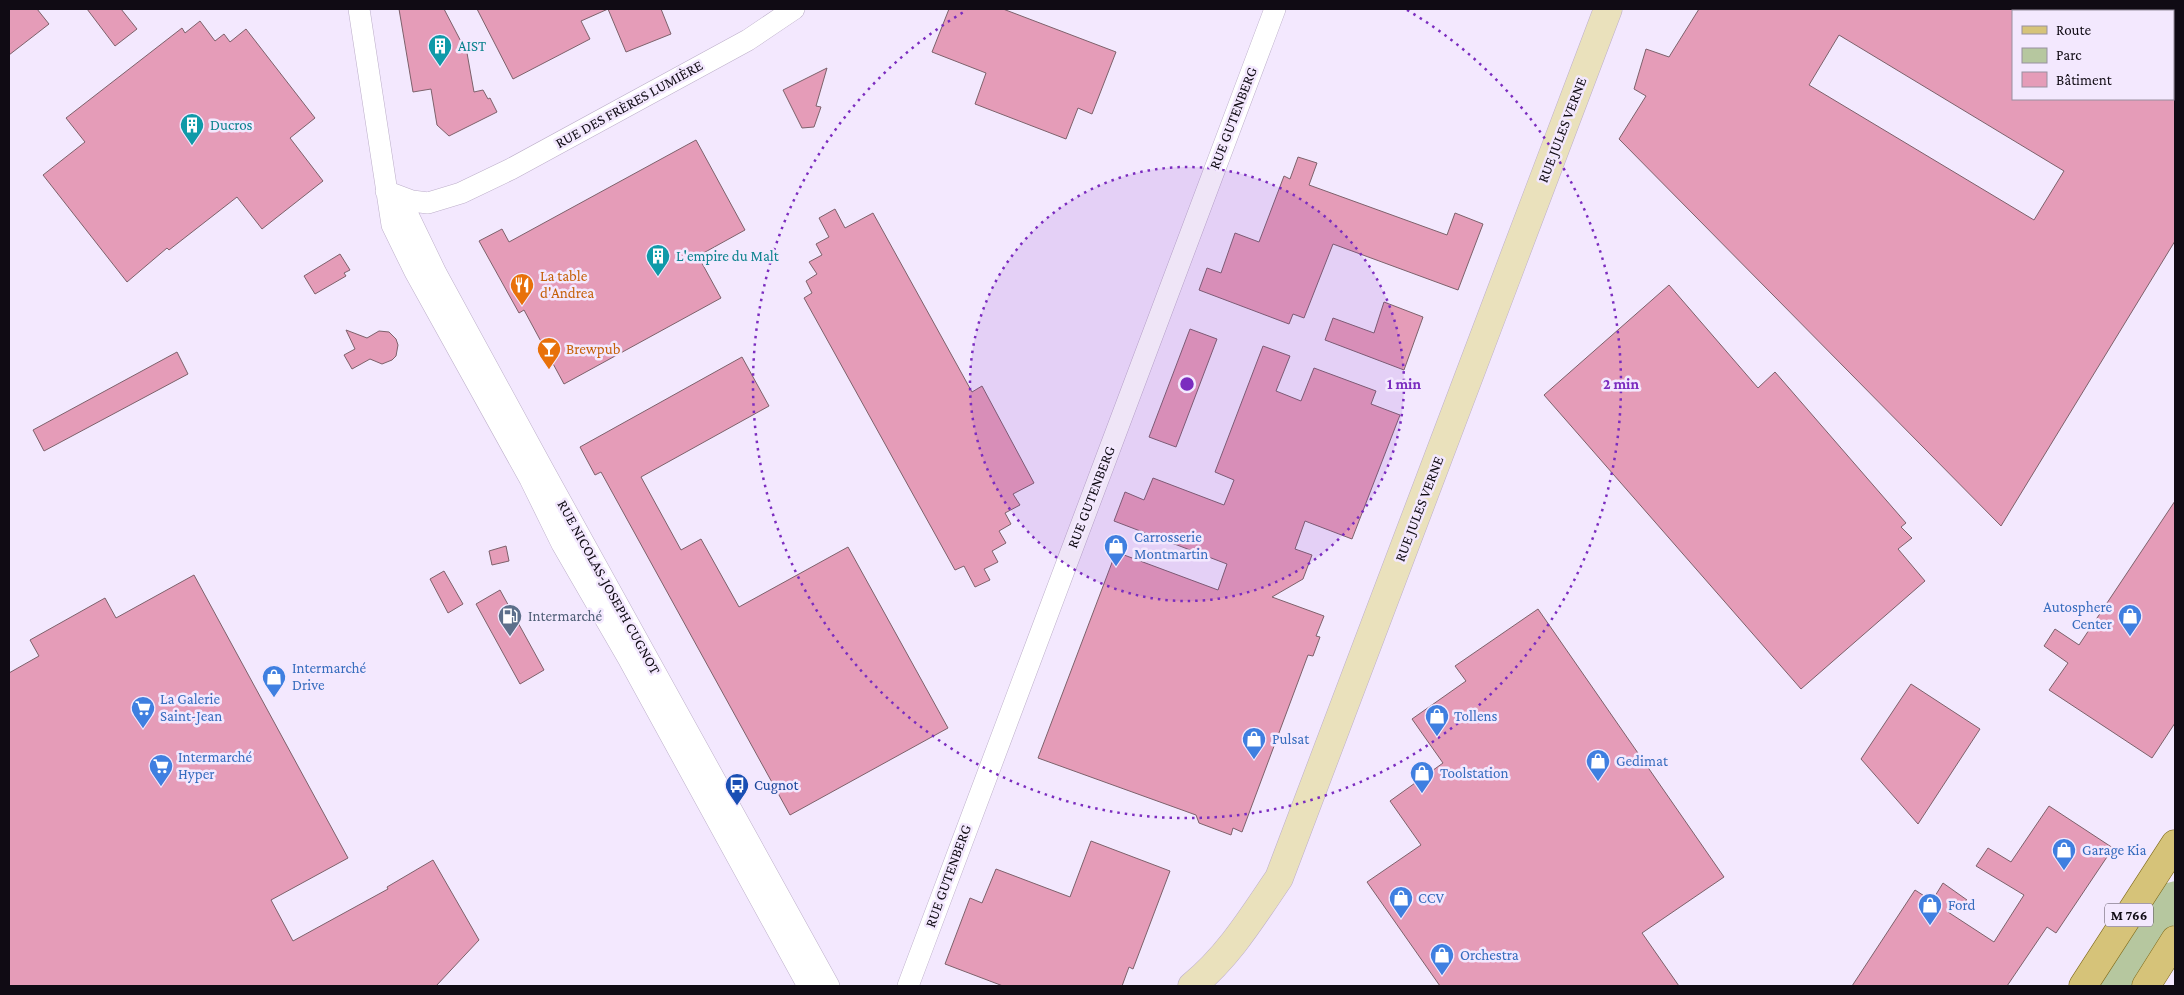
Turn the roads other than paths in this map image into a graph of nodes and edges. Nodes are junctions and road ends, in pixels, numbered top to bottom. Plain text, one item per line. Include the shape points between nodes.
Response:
1 (359, 9) edge
2 (794, 9) edge
3 (1274, 9) edge
4 (1608, 9) edge
5 (386, 191) junction
6 (461, 193) junction
7 (414, 228) junction
8 (2175, 844) edge
9 (2168, 866) edge
10 (2175, 940) edge
11 (808, 986) edge
12 (829, 986) edge
13 (908, 986) edge
14 (1192, 986) edge
15 (2083, 986) edge
16 (2146, 986) edge

1 - 5 street, RUE NICOLAS-JOSEPH CUGNOT
2 - 6 street, RUE DES FRÈRES LUMIÈRE via 748,40 512,169
3 - 13 street, RUE GUTENBERG
4 - 14 main road, RUE JULES VERNE via 1279,878 1239,937
5 - 6 street, RUE DES FRÈRES LUMIÈRE via 428,203
5 - 7 street, RUE NICOLAS-JOSEPH CUGNOT via 409,217
5 - 11 street, RUE NICOLAS-JOSEPH CUGNOT via 392,225 415,272
6 - 7 street, RUE DES FRÈRES LUMIÈRE
7 - 12 street, RUE NICOLAS-JOSEPH CUGNOT
8 - 9 main road, M 766
9 - 15 main road, M 766
10 - 16 main road

